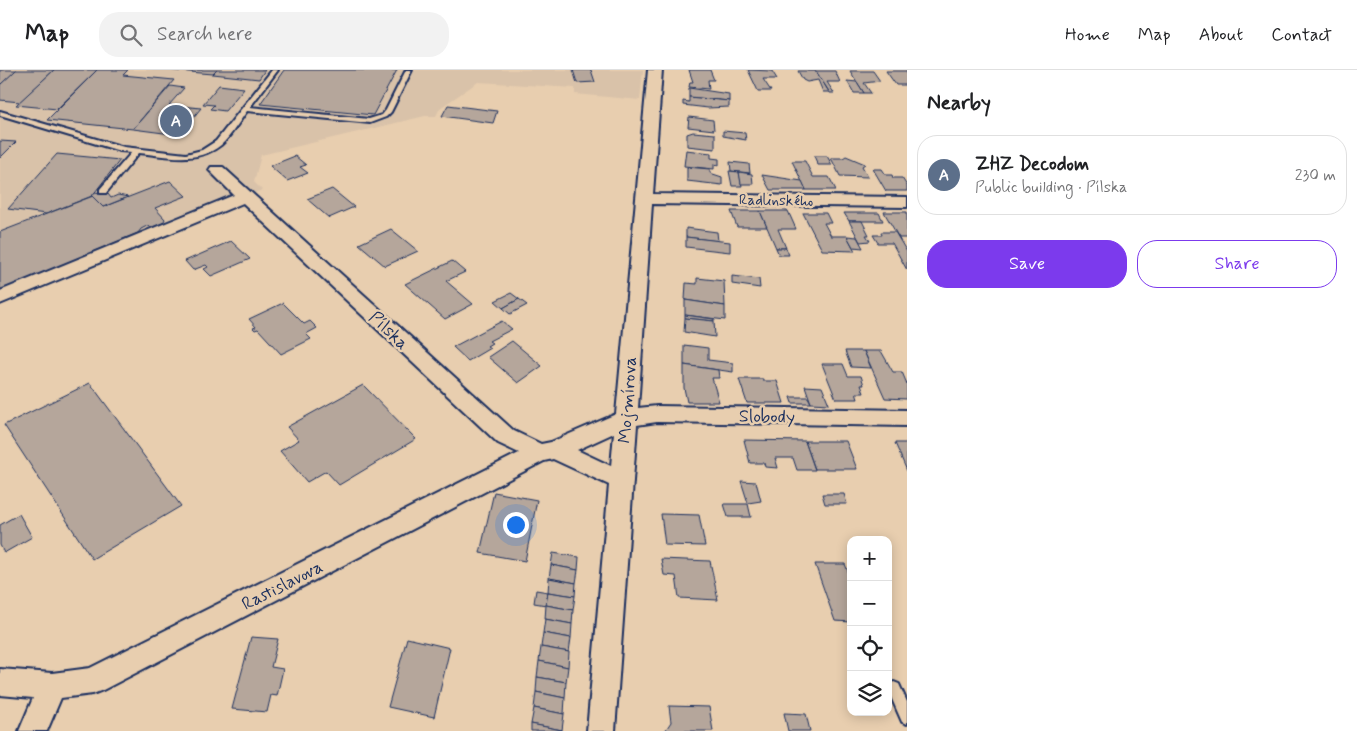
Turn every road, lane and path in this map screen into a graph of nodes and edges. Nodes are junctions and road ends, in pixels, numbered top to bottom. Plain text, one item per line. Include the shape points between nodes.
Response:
1 (276, 70) edge
2 (409, 70) edge
3 (654, 70) edge
4 (246, 109) junction
5 (0, 113) edge
6 (137, 151) junction
7 (218, 170) dead end
8 (103, 190) dead end
9 (245, 196) junction
10 (644, 199) junction
11 (907, 202) edge
12 (0, 298) edge
13 (627, 418) junction
14 (907, 418) edge
15 (547, 452) junction
16 (620, 480) junction
17 (0, 682) edge
18 (52, 686) junction
19 (894, 688) dead end
20 (907, 717) edge
21 (33, 731) edge
22 (601, 731) edge

1 - 4 lane
2 - 4 lane via 389,111 370,121
3 - 10 street, Mojmírova
4 - 6 lane via 219,143 204,152 186,156
5 - 6 lane
6 - 8 lane
7 - 9 street, Pílska
9 - 12 street
9 - 15 street, Pílska via 506,437
10 - 11 street, Radlinského
10 - 13 street, Mojmírova
13 - 14 street, Slobody via 657,414
13 - 15 street, Rastislavova
13 - 16 street, Mojmírova
15 - 16 street
15 - 18 street, Rastislavova via 94,681
16 - 22 street, Mojmírova
17 - 18 street, Rastislavova
18 - 21 street
19 - 20 lane

